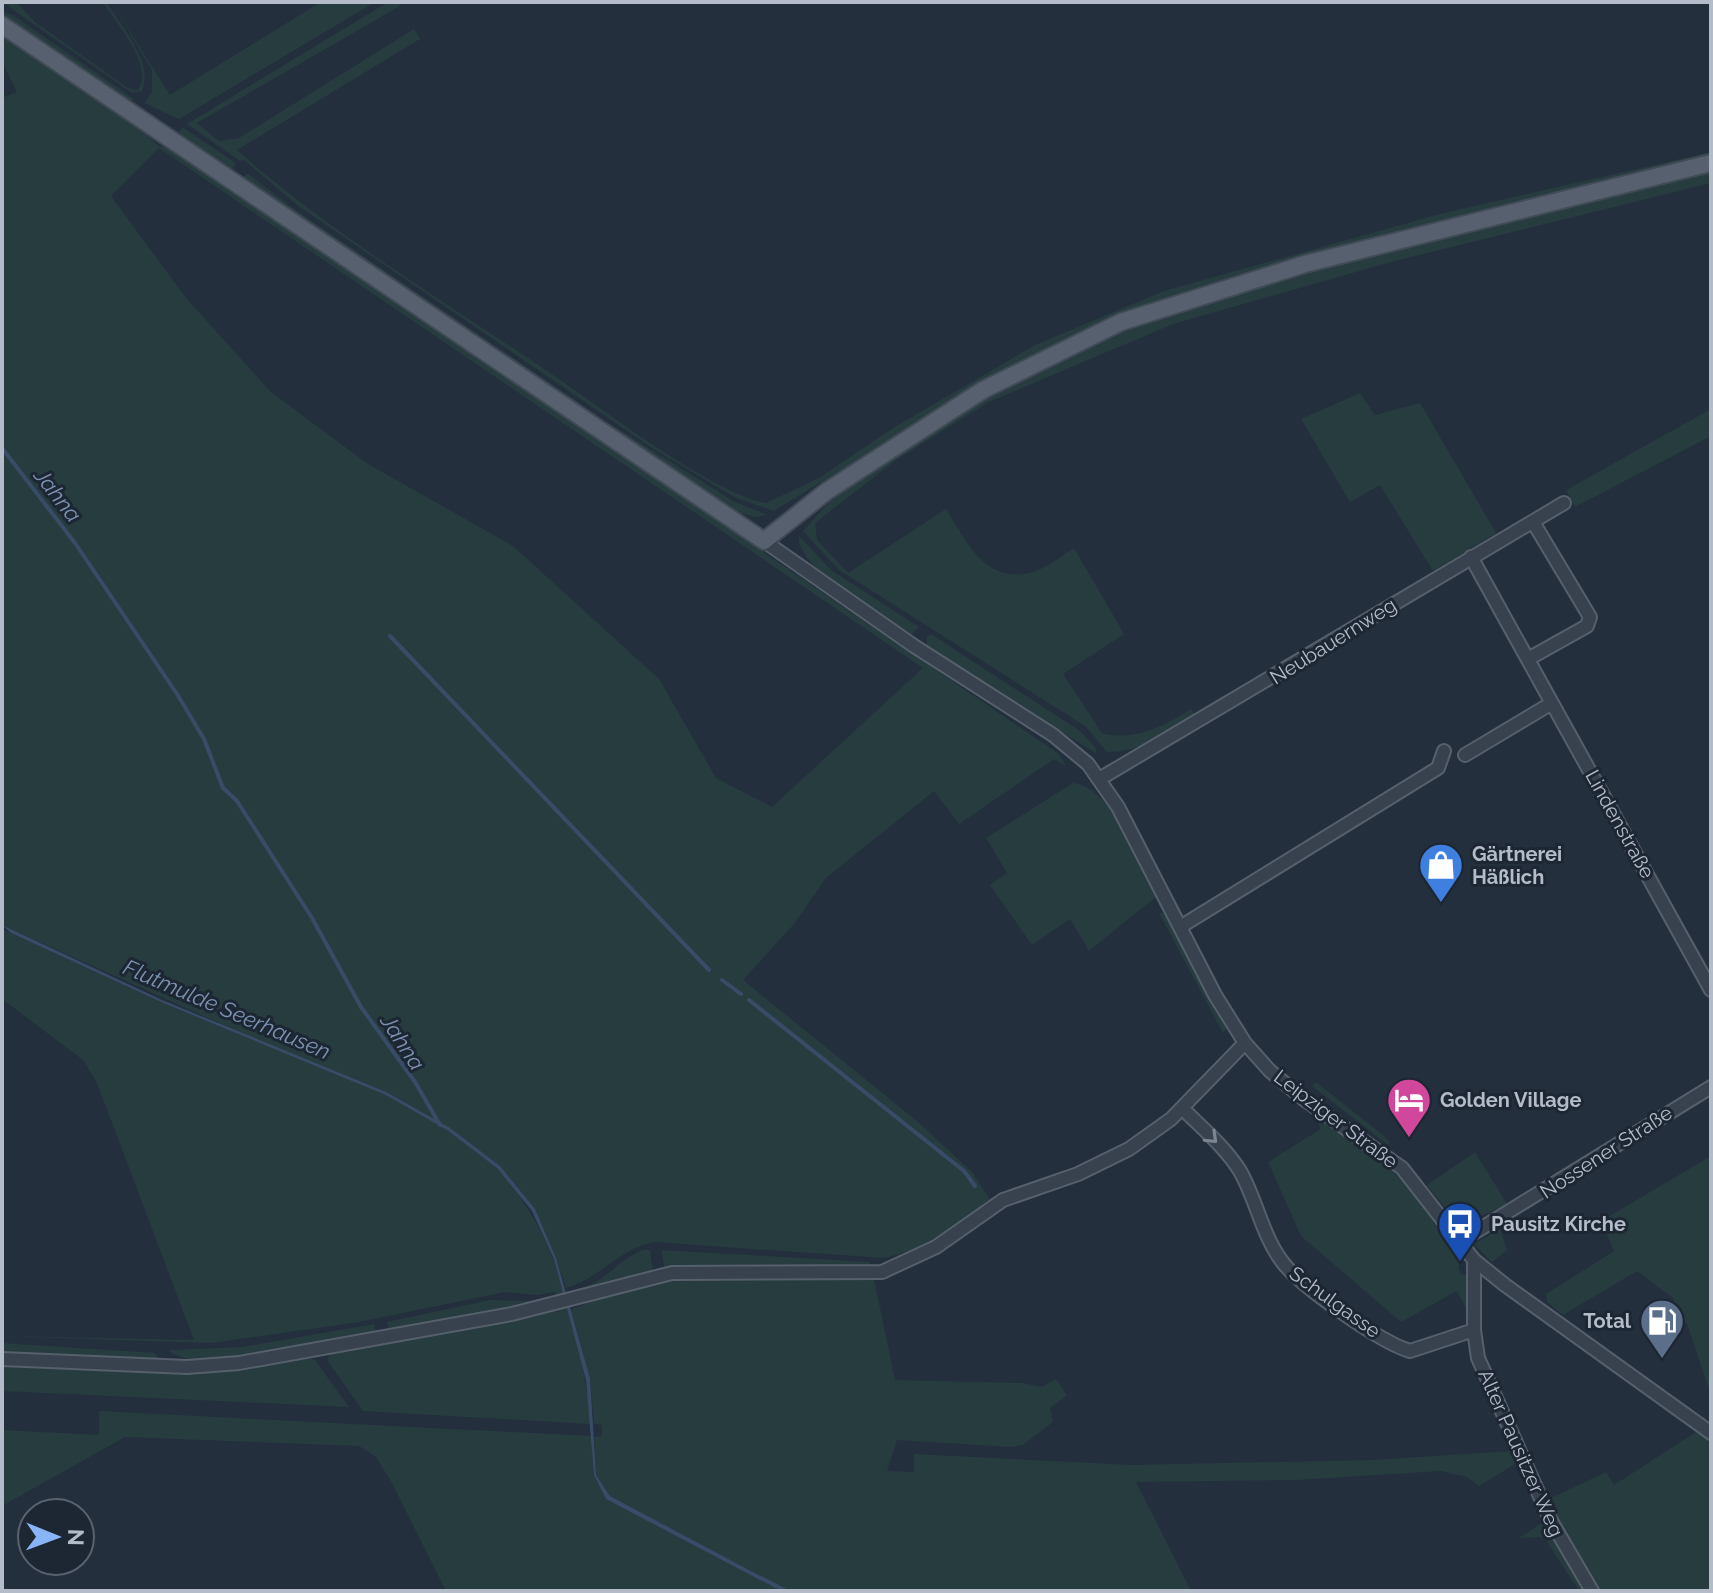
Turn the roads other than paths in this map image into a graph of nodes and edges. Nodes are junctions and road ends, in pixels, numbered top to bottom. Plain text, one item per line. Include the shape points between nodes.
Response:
1 (2, 25) edge
2 (1711, 163) edge
3 (1564, 503) dead end
4 (1533, 522) junction
5 (764, 541) junction
6 (1471, 557) junction
7 (1528, 659) junction
8 (1552, 703) junction
9 (1444, 751) dead end
10 (1465, 755) dead end
11 (1101, 778) junction
12 (1180, 927) junction
13 (1711, 990) edge
14 (1245, 1043) junction
15 (1711, 1087) edge
16 (1182, 1108) junction
17 (1459, 1242) junction
18 (1474, 1260) junction
19 (1474, 1330) junction
20 (2, 1359) edge
21 (1711, 1433) edge
22 (1592, 1591) edge

1 - 5 main road
2 - 5 main road via 1305,264 1121,322 983,390 827,491
3 - 4 street, Neubauernweg
4 - 6 street, Neubauernweg
4 - 7 street via 1590,617 1587,626
5 - 11 street, Leipziger Straße via 1071,749
6 - 7 street, Lindenstraße
6 - 11 street, Neubauernweg
7 - 8 street, Lindenstraße
8 - 10 street
8 - 13 street, Lindenstraße
9 - 12 street via 1438,768
11 - 12 street, Leipziger Straße
12 - 14 street, Leipziger Straße
14 - 16 street
14 - 17 street, Leipziger Straße via 1305,1100 1402,1168
15 - 17 street, Nossener Straße
16 -> 19 street, Schulgasse via 1239,1170 1282,1262 1305,1285 1410,1351
16 - 20 street via 1129,1149 1078,1174 1003,1200 936,1247 882,1272 686,1272 550,1304 227,1365
17 - 18 street, Leipziger Straße
18 - 19 street, Alter Pausitzer Weg
18 - 21 street, Leipziger Straße
19 - 22 street, Alter Pausitzer Weg via 1478,1358 1514,1441 1566,1550

